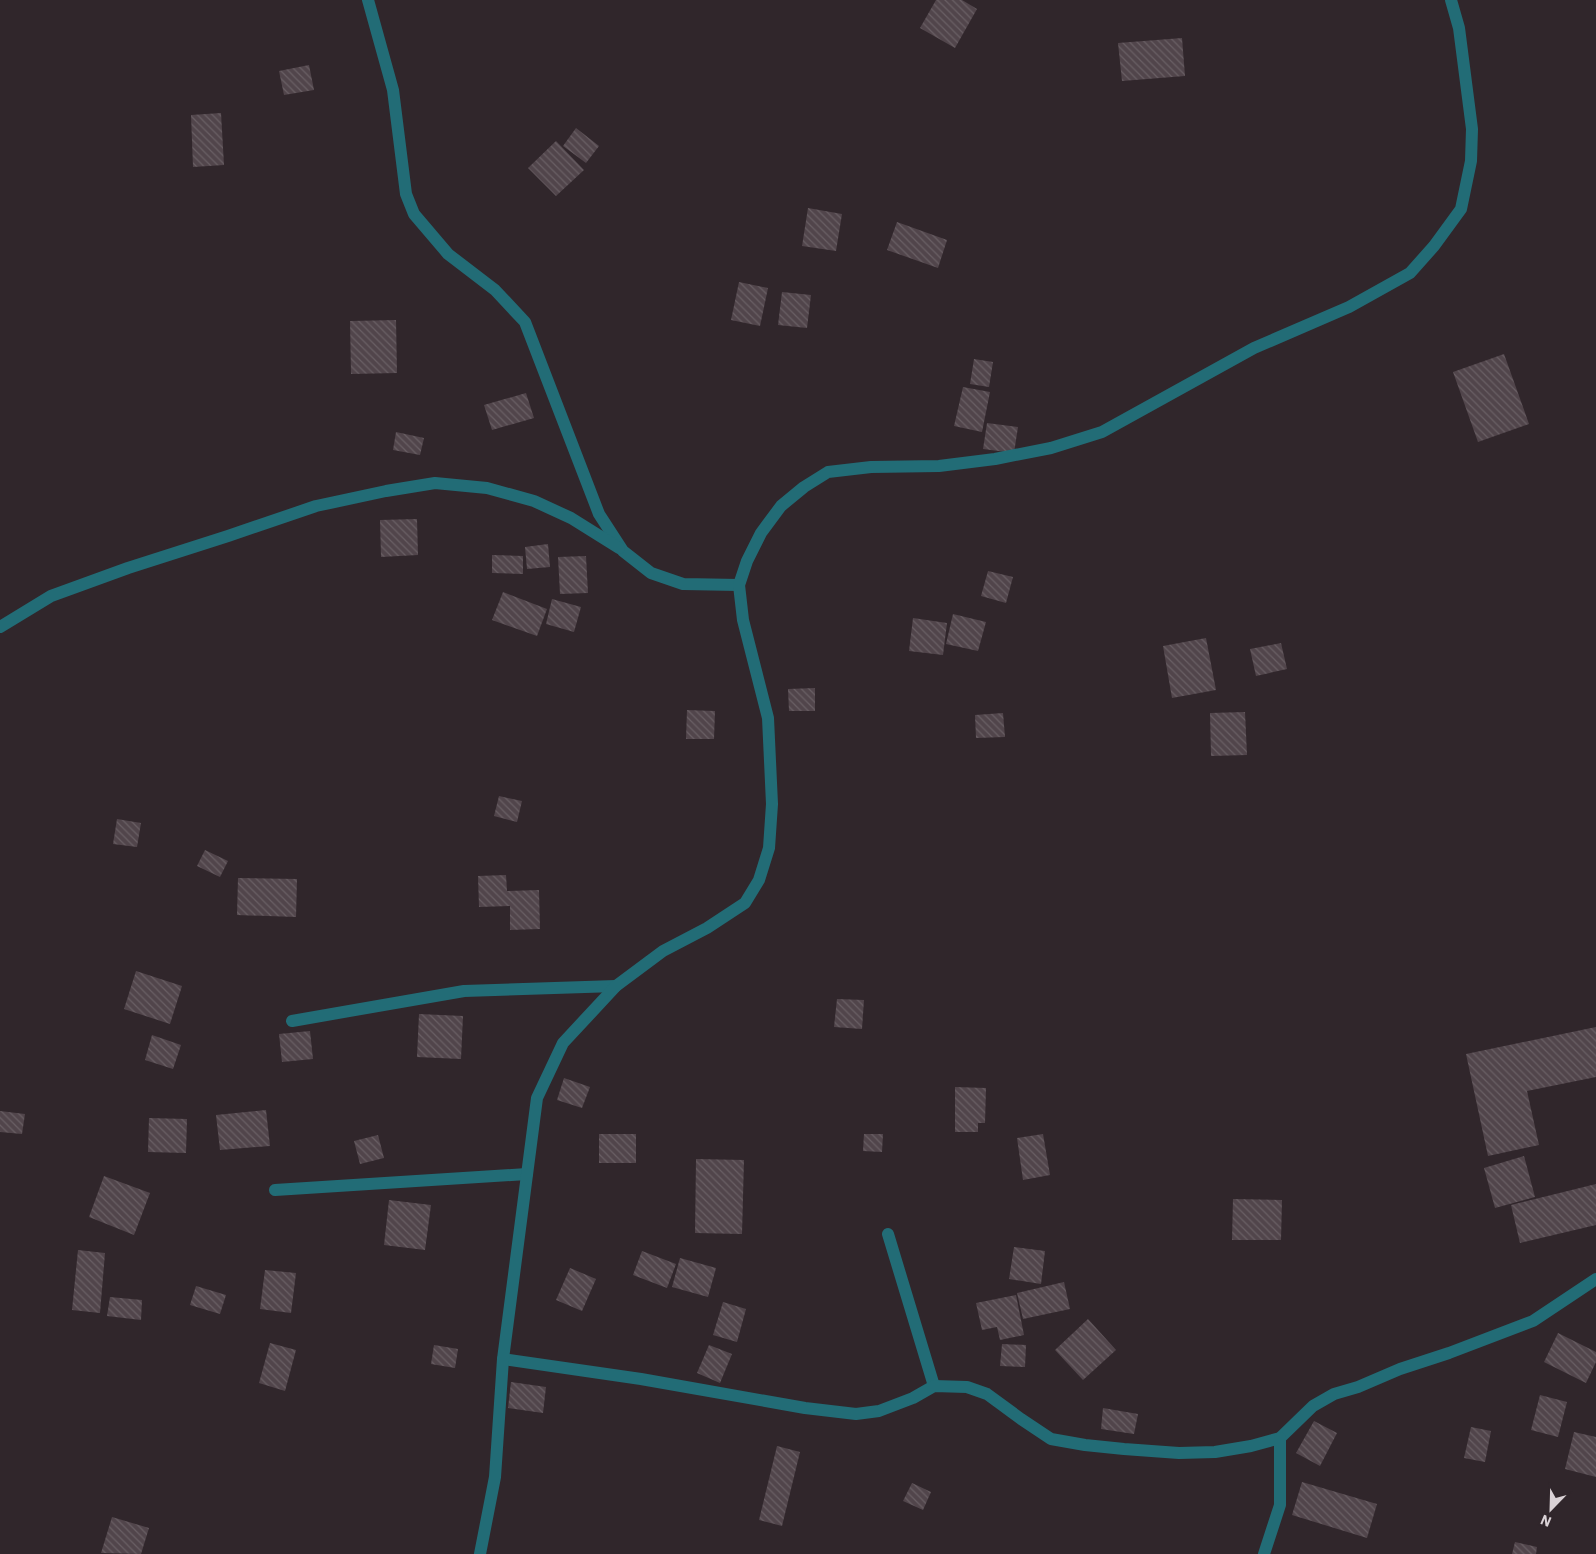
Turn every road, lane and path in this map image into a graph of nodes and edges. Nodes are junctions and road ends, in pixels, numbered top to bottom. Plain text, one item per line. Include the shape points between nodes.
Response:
1 (368, 0) edge
2 (1452, 0) edge
3 (623, 551) junction
4 (739, 585) junction
5 (0, 627) edge
6 (616, 986) junction
7 (292, 1021) dead end
8 (527, 1174) junction
9 (275, 1190) dead end
10 (888, 1234) dead end
11 (1596, 1279) edge
12 (503, 1359) junction
13 (934, 1386) junction
14 (1280, 1438) junction
15 (480, 1554) edge
16 (1264, 1554) edge

1 - 3 street via 393,90 406,194 414,214 448,254 495,290 525,322 599,514
2 - 4 street via 1459,28 1472,128 1471,161 1461,208 1410,273 1349,307 1254,348 1102,432 1051,448 995,459 939,466 871,467 828,472 780,506 761,533
3 - 4 street via 651,574 683,584
3 - 5 street via 571,518 534,502 487,488 434,483 316,506 128,568 51,596
4 - 6 street via 743,620 768,718 772,804 764,864 759,880 745,903 663,951
6 - 7 street via 464,991
6 - 8 street via 563,1042 538,1098
8 - 9 street
8 - 12 street
10 - 13 street
11 - 14 street via 1533,1321 1334,1394 1314,1406
12 - 13 street via 856,1414 879,1411
12 - 15 street via 495,1477
13 - 14 street via 967,1387 987,1394 1051,1438 1085,1445 1179,1454 1215,1452
14 - 16 street via 1280,1505

